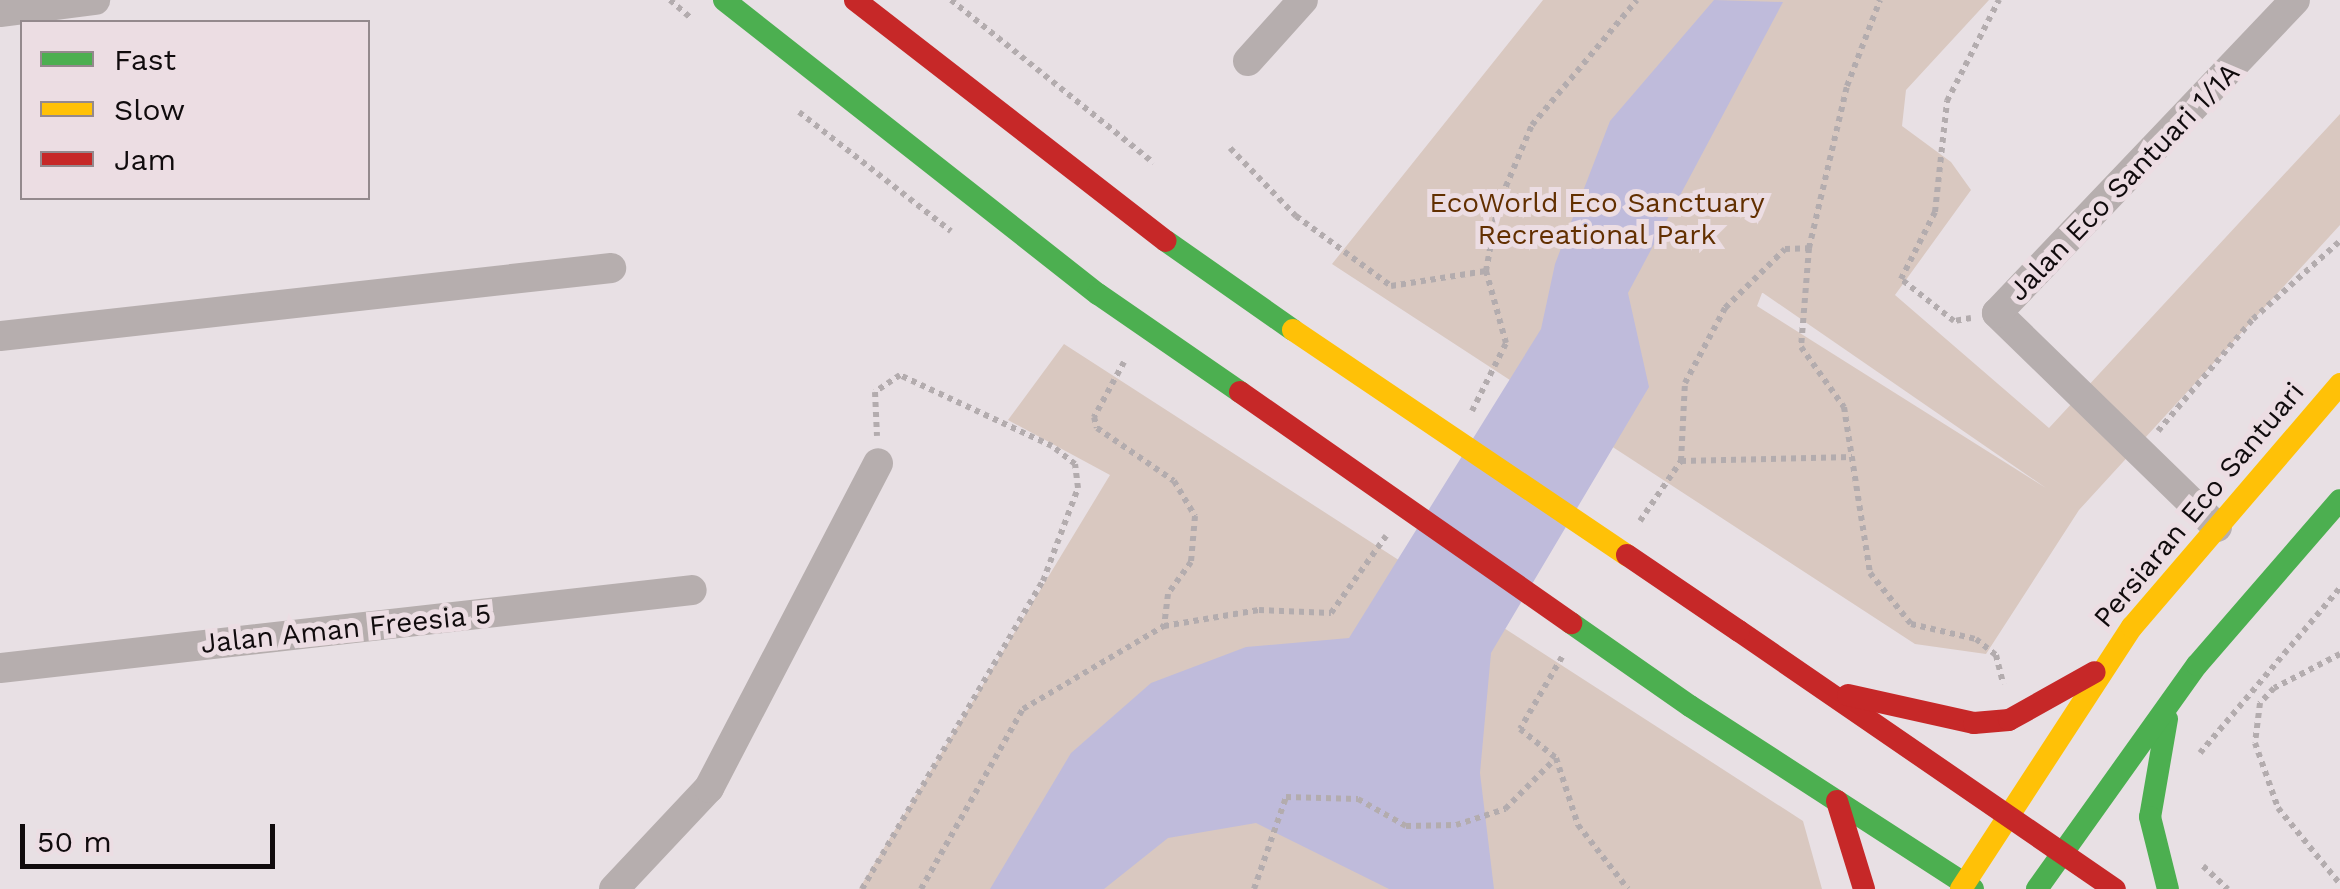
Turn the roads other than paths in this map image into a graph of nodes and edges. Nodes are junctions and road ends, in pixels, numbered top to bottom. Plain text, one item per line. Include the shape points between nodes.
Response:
1 (95, 0) edge
2 (724, 0) edge
3 (855, 0) edge
4 (1304, 0) edge
5 (2295, 0) edge
6 (0, 12) edge
7 (1248, 61) dead end
8 (611, 268) dead end
9 (0, 336) edge
10 (2340, 384) edge
11 (878, 463) road end
12 (2340, 500) edge
13 (2217, 527) junction
14 (692, 590) dead end
15 (2109, 661) junction
16 (0, 668) edge
17 (1823, 689) junction
18 (2172, 699) junction
19 (1838, 801) junction
20 (2008, 817) junction
21 (2062, 852) junction
22 (1966, 887) edge
23 (614, 889) edge
24 (1864, 889) edge
25 (2037, 889) edge
26 (2116, 889) edge
27 (2168, 889) edge

1 - 6 street
2 - 19 main road, bridge via 1038,248 1690,706
3 - 17 main road, bridge via 1119,208
4 - 7 street
5 - 13 street, Jalan Eco Santuari 1/1A via 1997,313
8 - 9 street
10 - 13 main road, Persiaran Eco Santuari
11 - 23 street via 708,788
12 - 18 main road
13 - 15 main road, Persiaran Eco Santuari
14 - 16 street, Jalan Aman Freesia 5
15 - 17 main road via 2009,720 1974,723
15 - 20 main road, Persiaran Eco Santuari
17 - 20 main road
18 - 21 main road
18 - 27 main road via 2150,817
19 - 22 main road
19 - 24 main road
20 - 21 main road
20 - 22 main road, Persiaran Eco Santuari
21 - 25 main road
21 - 26 main road

